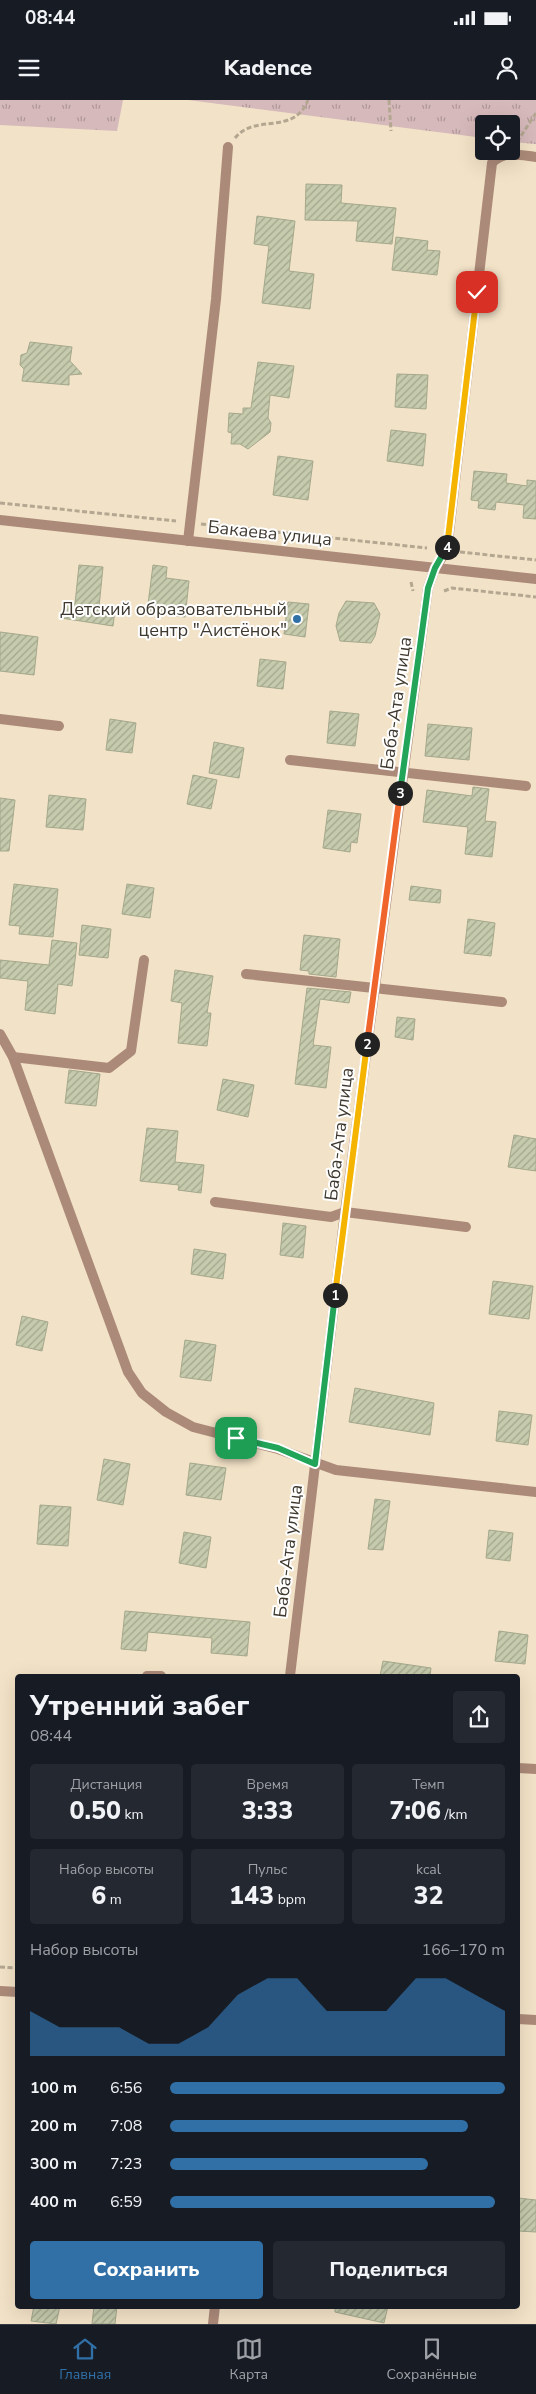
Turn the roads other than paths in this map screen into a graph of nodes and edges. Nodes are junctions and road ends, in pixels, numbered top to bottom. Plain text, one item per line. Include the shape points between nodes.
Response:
1 (228, 147) road end
2 (536, 157) edge
3 (0, 520) edge
4 (188, 541) junction
5 (435, 568) junction
6 (536, 579) edge
7 (0, 719) edge
8 (59, 726) dead end
9 (290, 760) dead end
10 (404, 771) junction
11 (526, 786) dead end
12 (144, 960) dead end
13 (246, 974) dead end
14 (374, 989) junction
15 (502, 1002) dead end
16 (0, 1034) edge
17 (13, 1057) junction
18 (215, 1202) dead end
19 (345, 1212) junction
20 (466, 1227) dead end
21 (315, 1464) junction
22 (536, 1492) edge
23 (290, 1674) edge
24 (520, 1768) edge
25 (536, 1769) edge
26 (0, 1991) edge
27 (15, 1992) edge
28 (520, 2019) edge
29 (536, 2020) edge
30 (215, 2309) edge
31 (213, 2324) edge

1 - 4 street via 216,299
2 - 5 street, Баба-Ата улица via 509,154 499,156 492,163 447,550
3 - 4 street, Бакаева улица
4 - 5 street, Бакаева улица
5 - 6 street, Бакаева улица
5 - 10 street, Баба-Ата улица via 428,588
7 - 8 street
9 - 10 street
10 - 11 street
10 - 14 street, Баба-Ата улица
12 - 17 street via 131,1051 109,1068
13 - 14 street
14 - 15 street
14 - 19 street, Баба-Ата улица
16 - 17 street
17 - 21 street via 128,1372 142,1393 193,1427 278,1448
18 - 19 street via 332,1217
19 - 20 street
19 - 21 street, Баба-Ата улица
21 - 22 street via 336,1470
21 - 23 street, Баба-Ата улица
24 - 25 street
26 - 27 street
28 - 29 street
30 - 31 street

